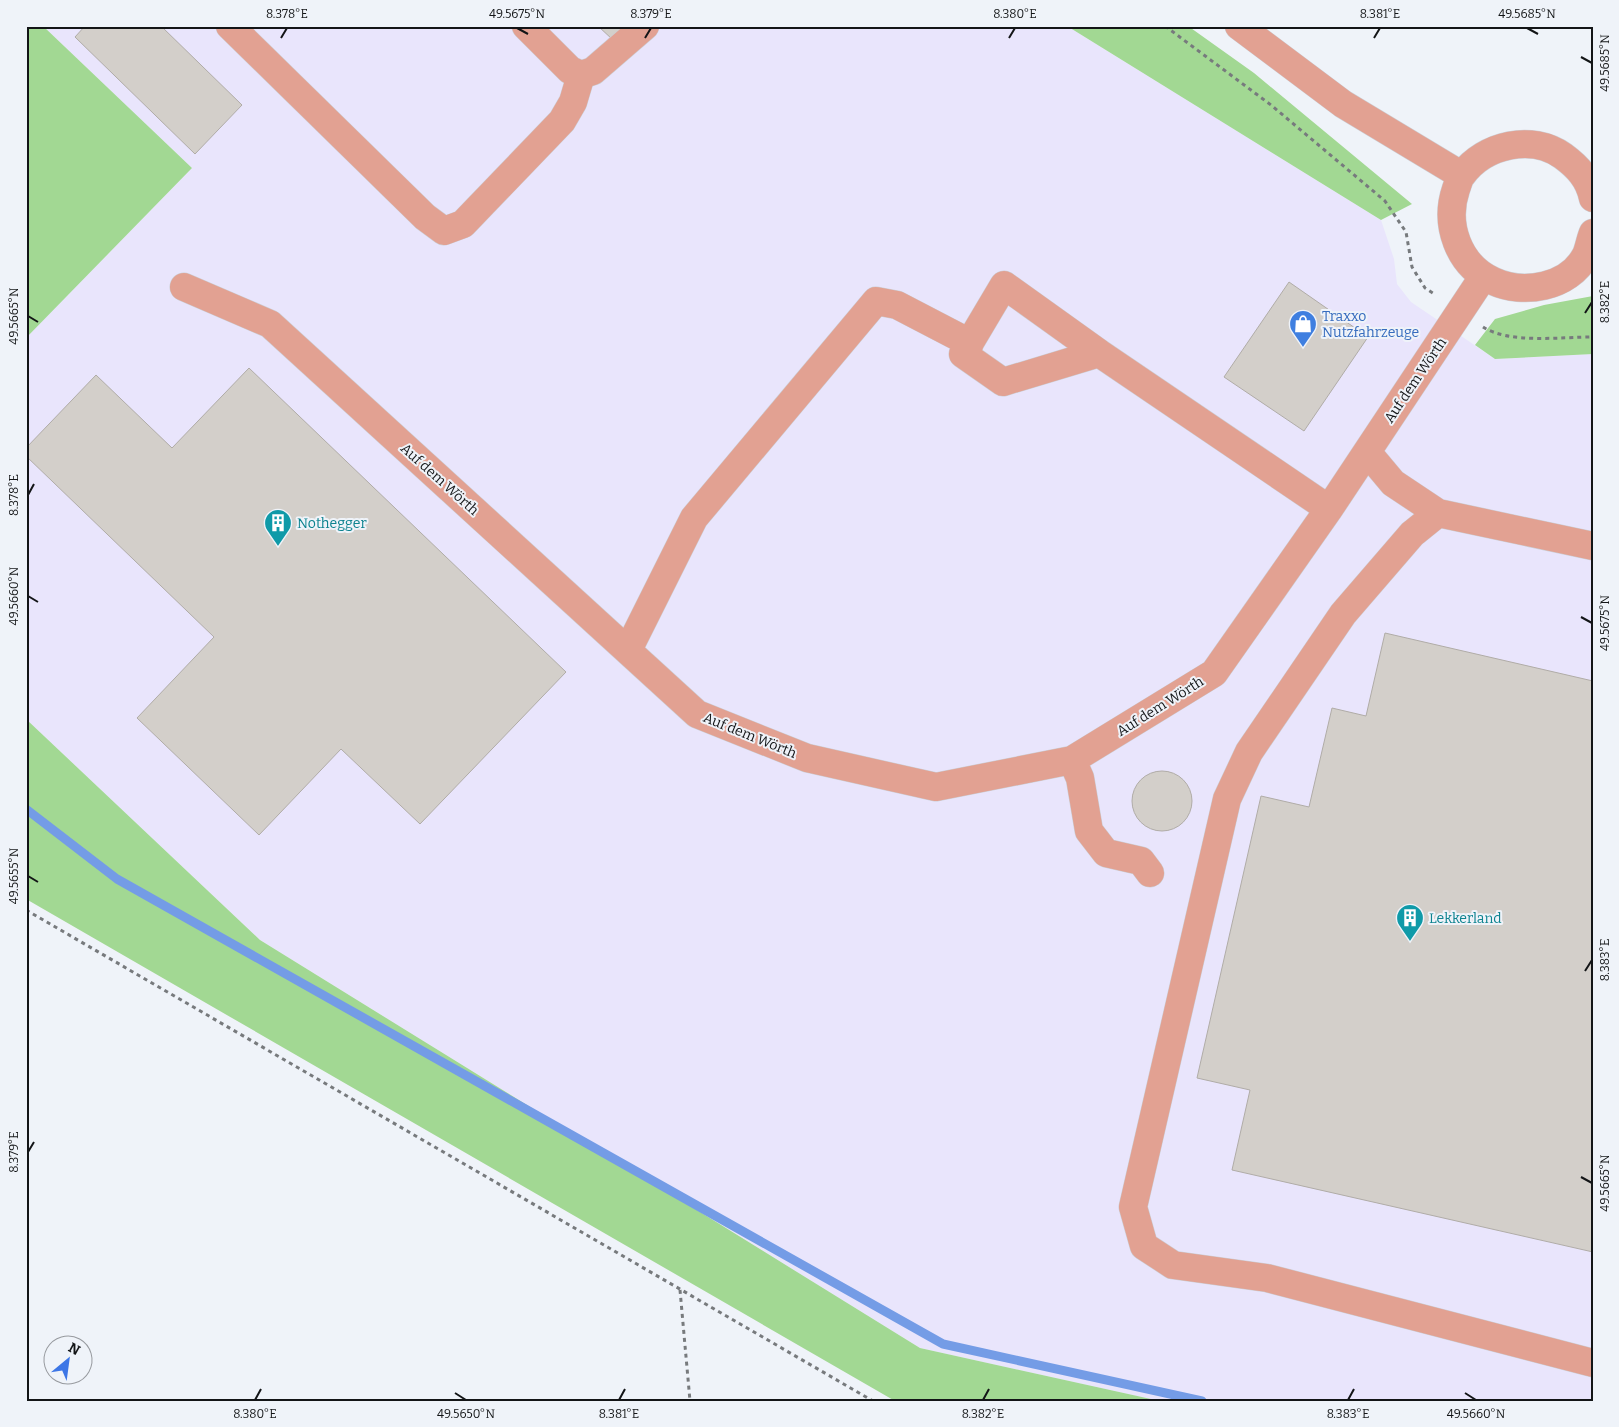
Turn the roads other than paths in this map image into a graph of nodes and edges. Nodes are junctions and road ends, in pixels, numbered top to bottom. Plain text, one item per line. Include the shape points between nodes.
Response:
1 (230, 26) edge
2 (526, 26) edge
3 (645, 26) edge
4 (1238, 26) edge
5 (581, 75) junction
6 (1461, 175) junction
7 (1593, 198) edge
8 (1590, 248) edge
9 (1483, 277) junction
10 (184, 287) dead end
11 (970, 343) junction
12 (1099, 353) junction
13 (1367, 452) junction
14 (1329, 508) junction
15 (1438, 512) junction
16 (1593, 546) edge
17 (628, 650) junction
18 (1072, 760) junction
19 (1150, 873) dead end
20 (1593, 1363) edge

1 - 5 street via 425,217 444,231 463,224 562,121 573,102
2 - 5 street via 570,70
3 - 5 street via 593,71
4 - 6 street via 1343,104
6 - 7 street via 1481,157 1504,146 1529,143 1554,150 1577,166 1591,187
6 - 9 street via 1453,198 1451,227 1459,251
8 - 9 street via 1567,275 1545,286 1530,289 1505,287
9 - 13 street, Auf dem Wörth
10 - 17 street, Auf dem Wörth via 270,324
11 - 12 street via 963,354 1003,382
11 - 12 street via 1004,285
11 - 17 street via 897,306 876,301 694,518
12 - 14 street
13 - 14 street, Auf dem Wörth
13 - 15 street via 1392,483
14 - 18 street, Auf dem Wörth via 1214,673
15 - 16 street
15 - 20 street via 1412,534 1343,614 1249,752 1227,799 1133,1207 1144,1246 1172,1265 1267,1278
17 - 18 street, Auf dem Wörth via 697,714 807,758 936,787
18 - 19 street via 1080,778 1089,831 1106,853 1141,861

